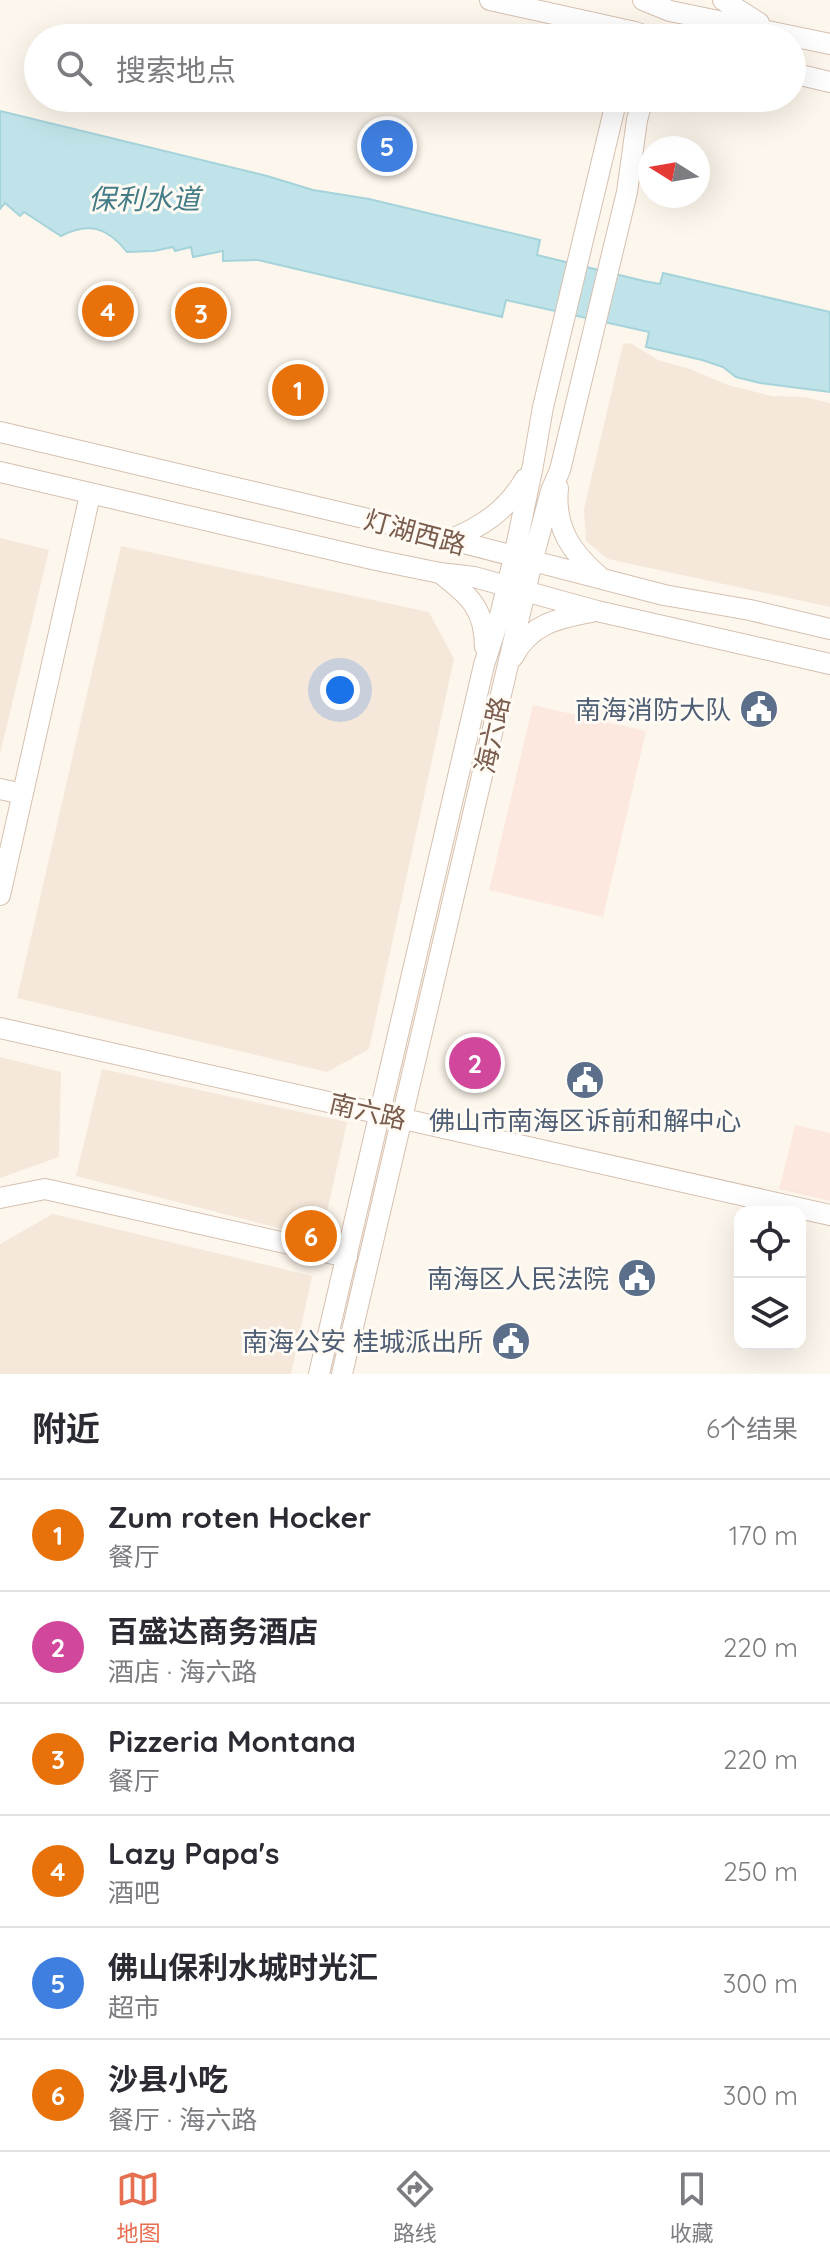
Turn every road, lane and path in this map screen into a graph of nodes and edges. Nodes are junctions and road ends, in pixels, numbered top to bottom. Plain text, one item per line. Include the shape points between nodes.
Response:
1 (490, 0) edge
2 (645, 0) edge
3 (723, 0) edge
4 (672, 6) edge
5 (554, 13) junction
6 (731, 23) joint
7 (570, 24) edge
8 (595, 24) edge
9 (642, 24) edge
10 (736, 24) edge
11 (762, 24) edge
12 (806, 39) edge
13 (830, 44) edge
14 (806, 76) edge
15 (830, 82) edge
16 (612, 112) edge
17 (639, 112) edge
18 (644, 112) edge
19 (637, 120) junction
20 (0, 432) edge
21 (533, 465) junction
22 (560, 470) junction
23 (0, 472) edge
24 (90, 495) junction
25 (449, 540) junction
26 (523, 560) junction
27 (440, 573) junction
28 (603, 580) junction
29 (516, 589) junction
30 (597, 611) junction
31 (830, 629) edge
32 (830, 664) edge
33 (484, 665) junction
34 (506, 672) junction
35 (0, 789) edge
36 (22, 794) junction
37 (0, 895) edge
38 (0, 1028) edge
39 (380, 1113) junction
40 (402, 1118) junction
41 (0, 1198) edge
42 (830, 1215) edge
43 (347, 1257) junction
44 (319, 1374) edge
45 (342, 1374) edge

1 - 5 main road
2 - 4 main road
2 - 9 main road
3 - 11 main road
4 - 6 main road
5 - 7 main road
5 - 8 main road
6 - 10 main road
12 - 13 main road
14 - 15 main road
16 - 21 main road, 海六路
17 - 19 main road, 海六路
18 - 19 main road
19 - 22 main road, 海六路 via 627,192
20 - 25 main road, 灯湖西路
21 - 25 main road via 498,513
21 - 26 main road, 海六路
22 - 26 main road, 海六路
22 - 28 main road via 557,496 566,537 574,553
23 - 24 main road, 灯湖西路
24 - 27 main road, 灯湖西路
24 - 36 main road
25 - 26 main road, 灯湖西路
26 - 28 main road, 灯湖西路
26 - 29 main road, 海六路
27 - 29 main road, 灯湖西路
27 - 33 main road via 478,610 485,632
28 - 31 main road, 灯湖西路
29 - 30 main road, 灯湖西路
29 - 33 main road, 海六路
29 - 34 main road, 海六路
30 - 32 main road, 灯湖西路
30 - 34 main road via 555,619 534,631
33 - 39 main road, 海六路
34 - 40 main road, 海六路
35 - 36 main road
36 - 37 main road
38 - 39 main road, 南六路
39 - 40 main road, 南六路
39 - 43 main road, 海六路
40 - 42 main road, 南六路
40 - 45 main road, 海六路
41 - 43 main road via 45,1189
43 - 44 main road, 海六路

